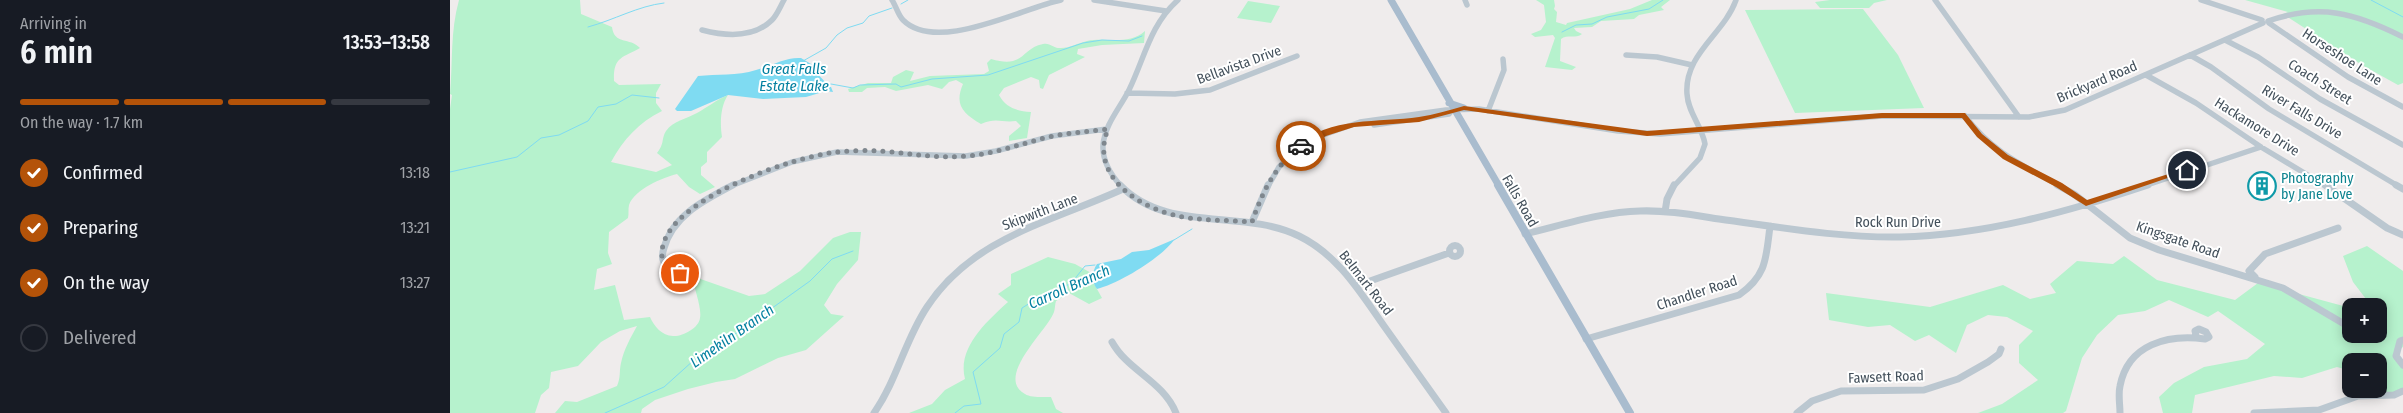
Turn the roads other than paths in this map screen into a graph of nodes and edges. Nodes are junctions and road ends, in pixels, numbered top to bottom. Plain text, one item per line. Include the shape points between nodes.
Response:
1 (784, 0) edge
2 (892, 0) edge
3 (1061, 0) edge
4 (1094, 0) edge
5 (1178, 0) edge
6 (1391, 0) edge
7 (1736, 0) edge
8 (1935, 0) edge
9 (2201, 0) edge
10 (1166, 11) junction
11 (2266, 22) junction
12 (702, 30) dead end
13 (2403, 37) edge
14 (2225, 40) junction
15 (1626, 55) dead end
16 (2190, 55) junction
17 (1297, 56) dead end
18 (1503, 59) dead end
19 (1692, 65) junction
20 (2146, 75) junction
21 (1127, 93) junction
22 (1451, 106) junction
23 (2403, 107) edge
24 (1464, 108) joint
25 (1488, 110) junction
26 (1965, 116) junction
27 (2019, 117) junction
28 (1108, 129) junction
29 (1700, 131) junction
30 (2403, 144) edge
31 (2262, 147) junction
32 (1123, 189) junction
33 (2403, 189) edge
34 (2086, 203) junction
35 (1665, 212) junction
36 (1252, 222) junction
37 (1770, 226) junction
38 (2338, 228) dead end
39 (1525, 234) junction
40 (2403, 235) edge
41 (1449, 253) dead end
42 (680, 273) dead end
43 (2256, 278) junction
44 (1356, 286) junction
45 (2342, 323) edge
46 (2196, 336) dead end
47 (1586, 339) junction
48 (2403, 340) edge
49 (1112, 342) dead end
50 (2000, 349) dead end
51 (2403, 365) edge
52 (2403, 390) edge
53 (874, 413) edge
54 (1176, 413) edge
55 (1446, 413) edge
56 (1630, 413) edge
57 (1797, 413) edge
58 (2120, 413) edge
59 (2254, 413) edge

1 - 12 street via 773,19 757,29 740,35 720,36
2 - 3 street via 901,18 911,26 947,33 976,29
4 - 10 street
5 - 10 street, Belmart Road
6 - 22 main road, Falls Road
7 - 19 street via 1726,23
8 - 27 street
9 - 11 street, Horseshoe Lane
10 - 21 street, Belmart Road via 1152,29
11 - 13 street, Brickyard Road via 2299,9 2322,8 2357,16
11 - 14 street, Brickyard Road
11 - 23 street, Horseshoe Lane via 2348,77
14 - 16 street, Brickyard Road
14 - 30 street, Coach Street via 2320,99
15 - 19 street via 1656,57
16 - 20 street, Brickyard Road
16 - 33 street, River Falls Drive via 2212,67 2266,107
17 - 21 street, Bellavista Drive via 1270,64 1223,86 1194,93
18 - 25 street via 1504,70
19 - 29 street via 1687,80 1687,96
20 - 27 street, Brickyard Road via 2065,110
20 - 31 street, Hackamore Drive via 2196,103
21 - 28 street, Belmart Road
22 - 24 main road
22 - 36 street via 1449,114 1354,125 1315,138 1285,160 1268,185
22 - 39 main road, Falls Road
24 - 25 street, Brickyard Road
25 - 29 street, Brickyard Road via 1633,133
26 - 27 street, Brickyard Road
26 - 29 street, Brickyard Road via 1882,116
26 - 34 street, Kingsgate Road via 1979,135 1999,152
28 - 32 street, Belmart Road via 1103,146 1105,162
28 - 42 street via 1062,134 966,156 836,152 765,172 710,196 674,225 662,253 664,264
29 - 35 street via 1704,139 1703,152 1671,188
31 - 34 street, Rock Run Drive
31 - 40 street, Hackamore Drive via 2315,178 2387,228
32 - 36 street, Belmart Road via 1144,204 1171,214
32 - 53 street, Skipwith Lane via 1087,207 1016,232 954,274 926,308 914,329 893,383
34 - 37 street, Rock Run Drive via 2012,225 1941,235 1860,236
34 - 43 street, Kingsgate Road via 2135,240 2158,250
35 - 37 street, Rock Run Drive
35 - 39 street, Rock Run Drive via 1607,214
36 - 44 street, Belmart Road via 1284,229 1313,243 1336,261
37 - 47 street, Chandler Road via 1763,272 1753,286 1739,295
38 - 43 street via 2265,254 2249,271
39 - 47 main road, Falls Road
41 - 44 street
43 - 45 street, Kingsgate Road via 2309,301
44 - 55 street, Belmart Road
46 - 58 street via 2172,336 2159,340 2130,361 2120,386
47 - 56 main road, Falls Road
48 - 51 street via 2396,356
49 - 54 street via 1116,353 1166,392
50 - 57 street, Fawsett Road via 1988,362 1958,379 1924,390 1841,392 1812,401
52 - 59 street via 2394,395 2358,396 2319,410

